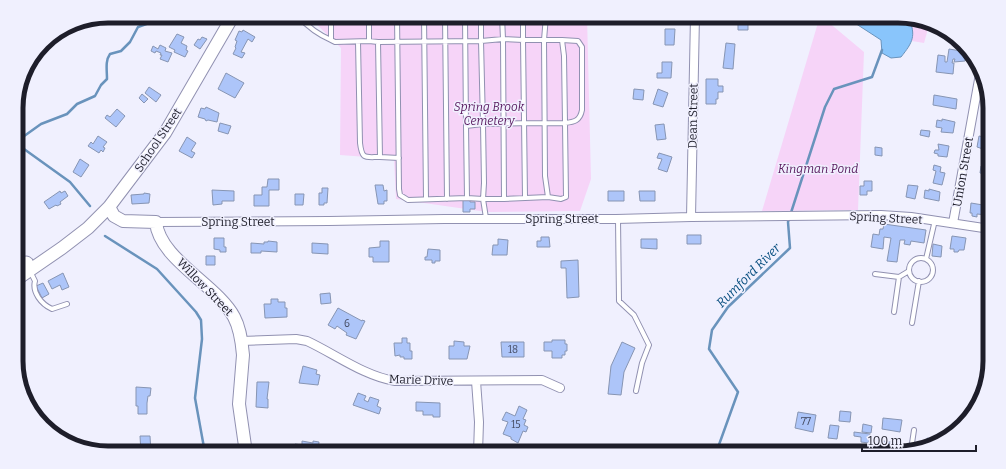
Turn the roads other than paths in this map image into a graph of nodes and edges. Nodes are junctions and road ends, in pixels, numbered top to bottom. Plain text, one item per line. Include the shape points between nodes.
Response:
1 (229, 23) edge
2 (304, 23) edge
3 (331, 23) edge
4 (369, 23) edge
5 (397, 23) edge
6 (424, 23) edge
7 (445, 23) edge
8 (465, 23) edge
9 (481, 23) edge
10 (502, 23) edge
11 (523, 23) edge
12 (545, 23) edge
13 (695, 23) edge
14 (503, 39) junction
15 (331, 40) junction
16 (524, 40) junction
17 (544, 40) junction
18 (562, 40) junction
19 (445, 41) junction
20 (466, 41) junction
21 (481, 41) junction
22 (358, 42) junction
23 (369, 42) junction
24 (378, 42) junction
25 (398, 42) junction
26 (424, 42) junction
27 (979, 81) edge
28 (524, 123) junction
29 (545, 123) junction
30 (565, 123) junction
31 (483, 124) junction
32 (504, 124) junction
33 (466, 126) junction
34 (380, 157) junction
35 (399, 158) junction
36 (548, 197) junction
37 (467, 198) junction
38 (525, 198) junction
39 (426, 199) junction
40 (447, 199) junction
41 (483, 199) junction
42 (504, 199) junction
43 (109, 207) junction
44 (691, 217) junction
45 (486, 218) junction
46 (618, 219) junction
47 (935, 220) junction
48 (156, 222) junction
49 (953, 223) junction
50 (983, 228) edge
51 (926, 259) junction
52 (23, 268) edge
53 (23, 269) edge
54 (909, 271) junction
55 (875, 274) dead end
56 (899, 277) junction
57 (919, 281) junction
58 (67, 304) dead end
59 (894, 312) dead end
60 (912, 323) dead end
61 (241, 341) junction
62 (476, 381) junction
63 (560, 388) dead end
64 (636, 391) dead end
65 (914, 430) dead end
66 (912, 445) edge
67 (245, 446) edge
68 (478, 446) edge

1 - 43 main road, School Street via 165,132
2 - 15 lane via 317,34
3 - 15 lane
4 - 23 lane
5 - 25 lane
6 - 26 lane
7 - 19 lane
8 - 20 lane
9 - 21 lane
10 - 14 lane
11 - 16 lane
12 - 17 lane
13 - 44 street, Dean Street
14 - 16 lane
14 - 21 lane
14 - 32 lane
15 - 22 lane
16 - 17 lane
16 - 28 lane
17 - 18 lane
17 - 29 lane
18 - 30 lane
18 - 30 lane via 578,41 582,47 581,115 574,122
19 - 20 lane
19 - 26 lane
19 - 40 lane
20 - 21 lane
20 - 33 lane
21 - 31 lane
22 - 23 lane
22 - 34 lane via 361,153 368,157
23 - 24 lane
24 - 25 lane
24 - 34 lane
25 - 26 lane
25 - 35 lane
26 - 39 lane
27 - 49 street, Union Street
28 - 29 lane
28 - 32 lane
28 - 38 lane
29 - 30 lane
29 - 36 lane via 545,176
30 - 36 lane via 566,197
31 - 32 lane
31 - 33 lane
31 - 41 lane
32 - 42 lane
33 - 37 lane
34 - 35 lane
35 - 39 lane via 400,195 408,200
36 - 38 lane
37 - 40 lane
37 - 41 lane
38 - 42 lane
39 - 40 lane
41 - 42 lane
41 - 45 lane
43 - 48 main road, Spring Street via 119,209 134,220
43 - 52 main road, School Street via 88,228 62,248
44 - 46 street, Spring Street
44 - 47 street, Spring Street via 881,215
45 - 46 street, Spring Street
45 - 48 street, Spring Street
46 - 64 lane via 619,301 634,315 649,345
47 - 49 street, Spring Street
47 - 51 lane
48 - 61 main road, Willow Street via 158,234 163,242 234,316
49 - 50 street, Spring Street
51 - 54 lane via 914,260
51 - 57 lane via 931,262 932,275 928,280
53 - 58 lane via 35,281 34,290 44,304 52,309
54 - 56 lane
54 - 57 lane via 911,277
55 - 56 lane
56 - 59 lane
57 - 60 lane
61 - 62 street, Marie Drive via 306,341 383,379
61 - 67 main road, Willow Street via 243,355 240,408
62 - 63 street, Marie Drive via 542,380
62 - 68 street
65 - 66 lane

